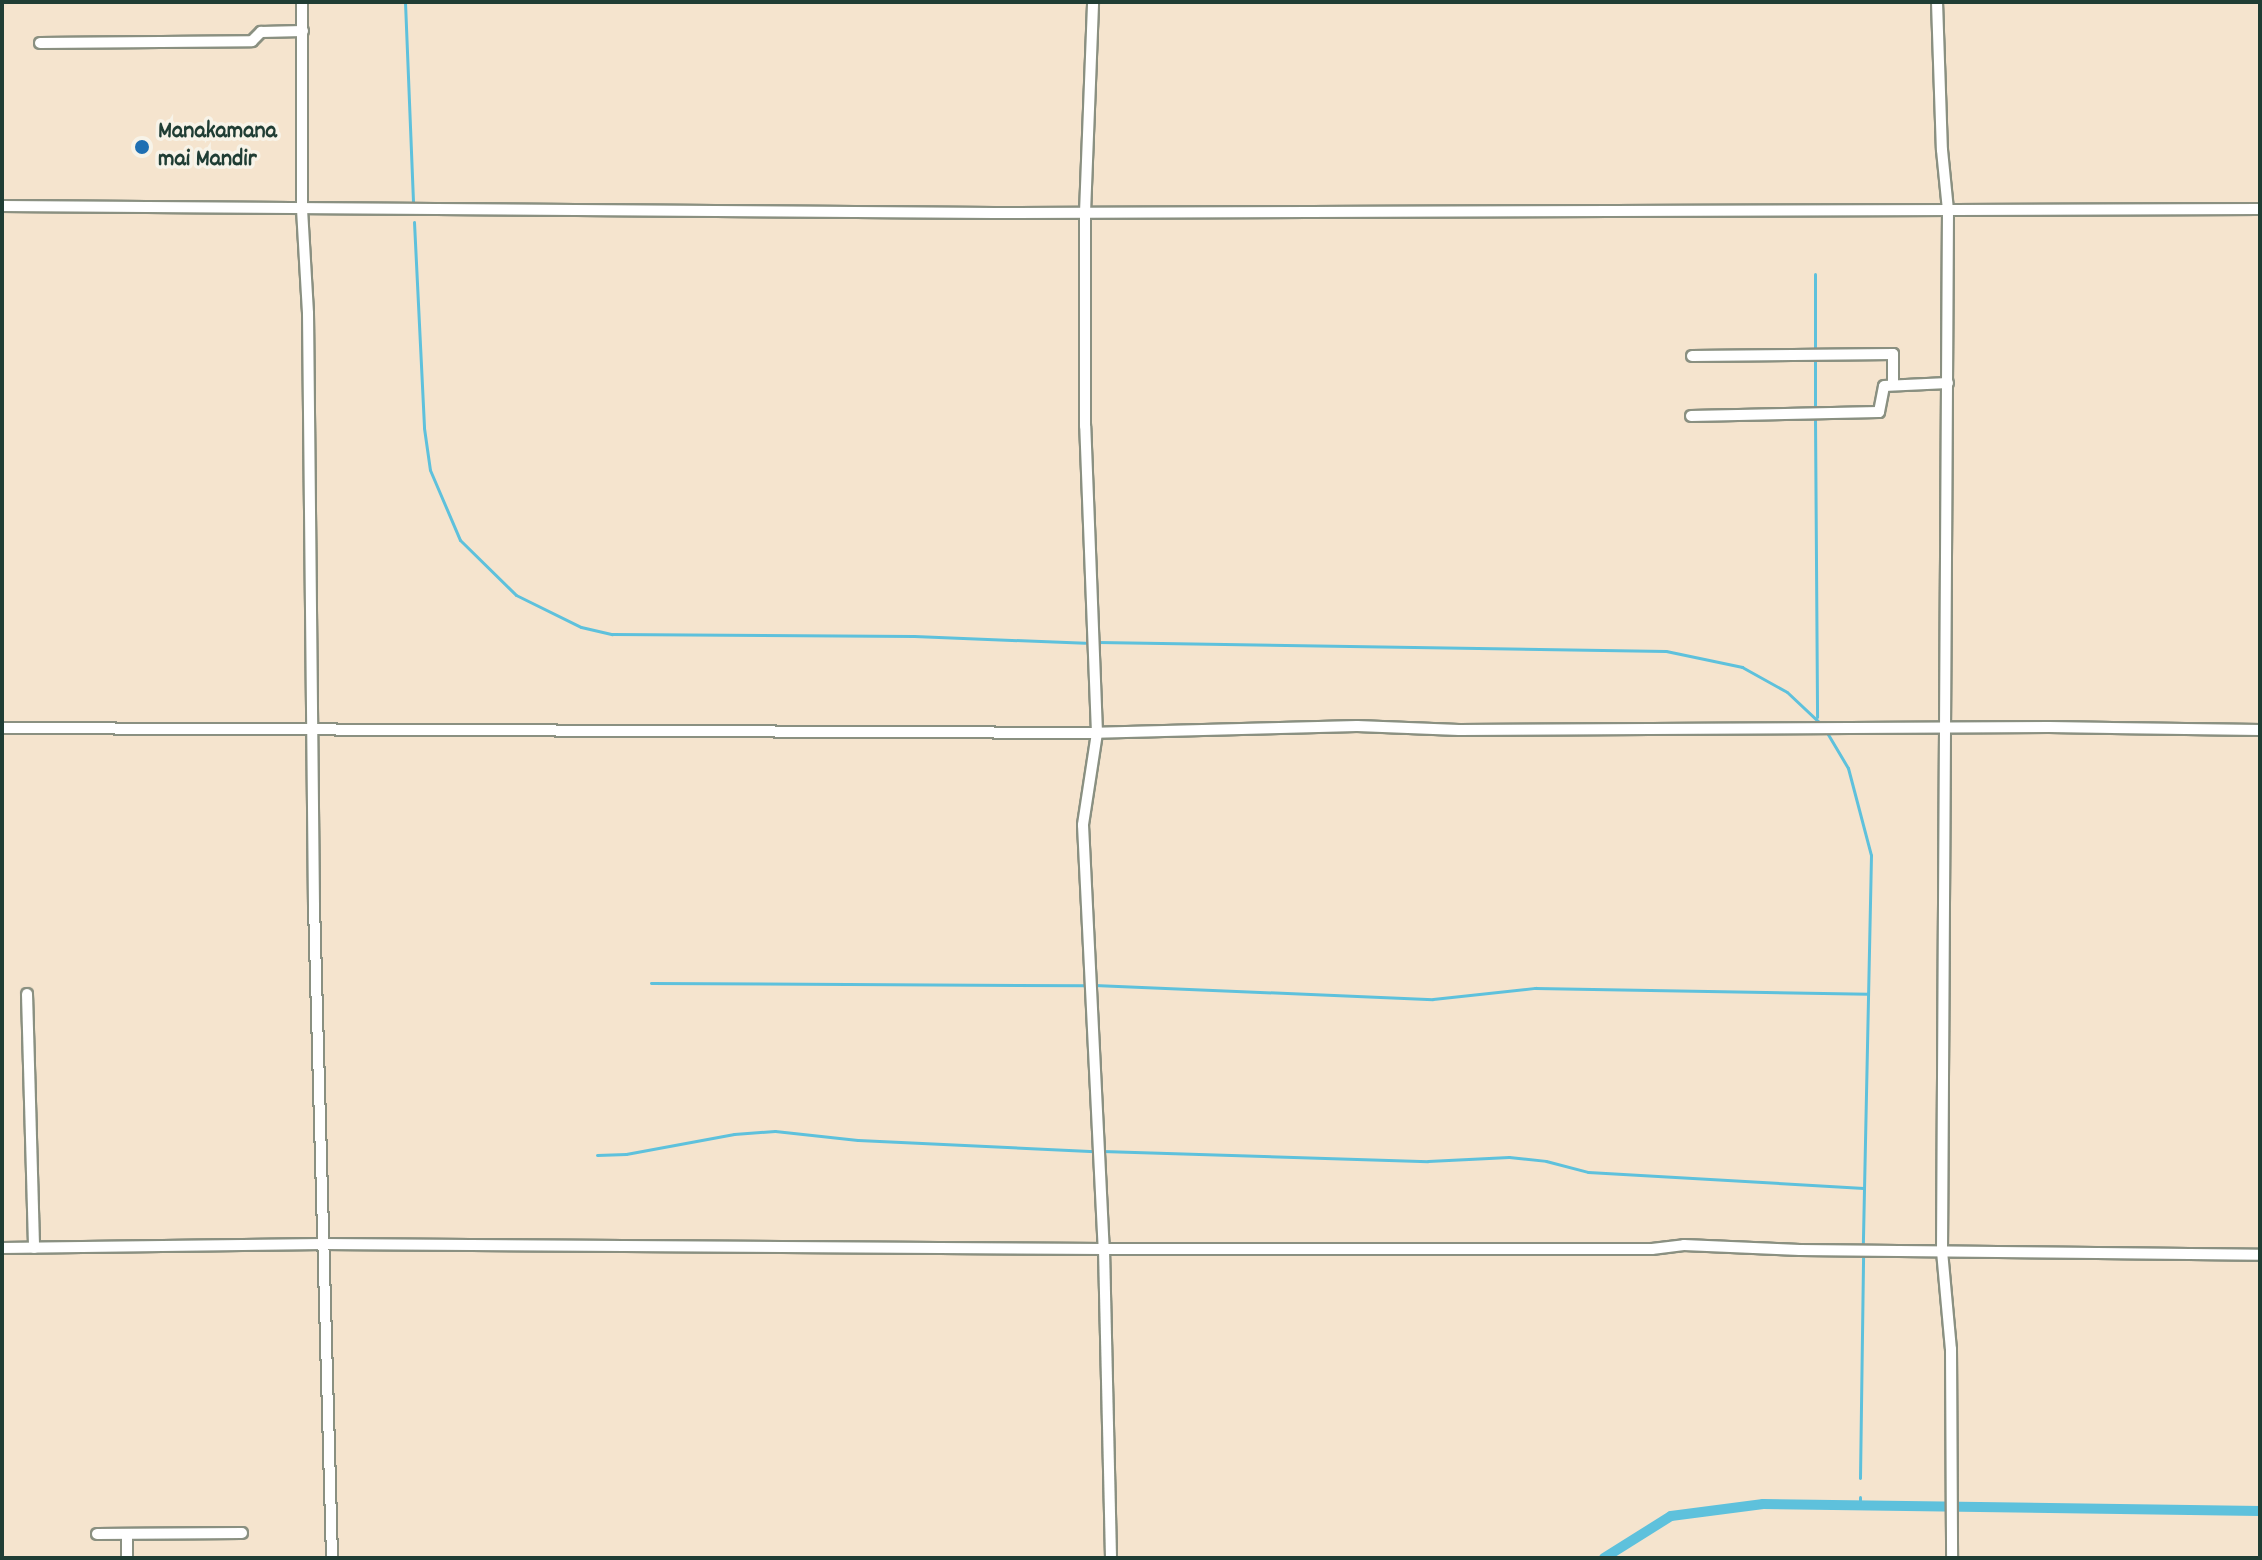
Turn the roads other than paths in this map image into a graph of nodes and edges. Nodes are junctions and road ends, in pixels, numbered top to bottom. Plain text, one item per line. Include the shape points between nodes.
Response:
1 (302, 2) edge
2 (1093, 2) edge
3 (1937, 2) edge
4 (303, 31) junction
5 (40, 43) dead end
6 (2, 206) edge
7 (302, 209) junction
8 (2260, 209) edge
9 (1948, 210) junction
10 (1085, 213) junction
11 (1692, 356) dead end
12 (1948, 383) junction
13 (1893, 385) junction
14 (1691, 416) dead end
15 (2, 728) edge
16 (1943, 728) junction
17 (311, 730) junction
18 (2260, 730) edge
19 (1097, 733) junction
20 (27, 994) dead end
21 (323, 1244) junction
22 (2, 1248) edge
23 (34, 1248) junction
24 (1104, 1249) junction
25 (1942, 1251) junction
26 (2260, 1255) edge
27 (242, 1533) dead end
28 (97, 1534) dead end
29 (127, 1534) junction
30 (127, 1558) edge
31 (332, 1558) edge
32 (1111, 1558) edge
33 (1952, 1558) edge

1 - 4 street
2 - 10 street
3 - 9 street
4 - 5 street via 261,32 252,41
4 - 7 street
6 - 7 street
7 - 10 street
7 - 17 street via 308,313
8 - 9 street
9 - 10 street
9 - 12 street
10 - 19 street via 1085,426
11 - 13 street via 1893,354
12 - 13 street
12 - 16 street
13 - 14 street via 1884,386 1879,412
15 - 17 street
16 - 18 street
16 - 19 street via 1357,726
16 - 25 street
17 - 19 street
17 - 21 street
19 - 24 street via 1083,825
20 - 23 street
21 - 23 street
21 - 24 street
21 - 31 street
22 - 23 street
24 - 25 street via 1684,1245
24 - 32 street
25 - 26 street
25 - 33 street via 1951,1349
27 - 29 street
28 - 29 street
29 - 30 street

